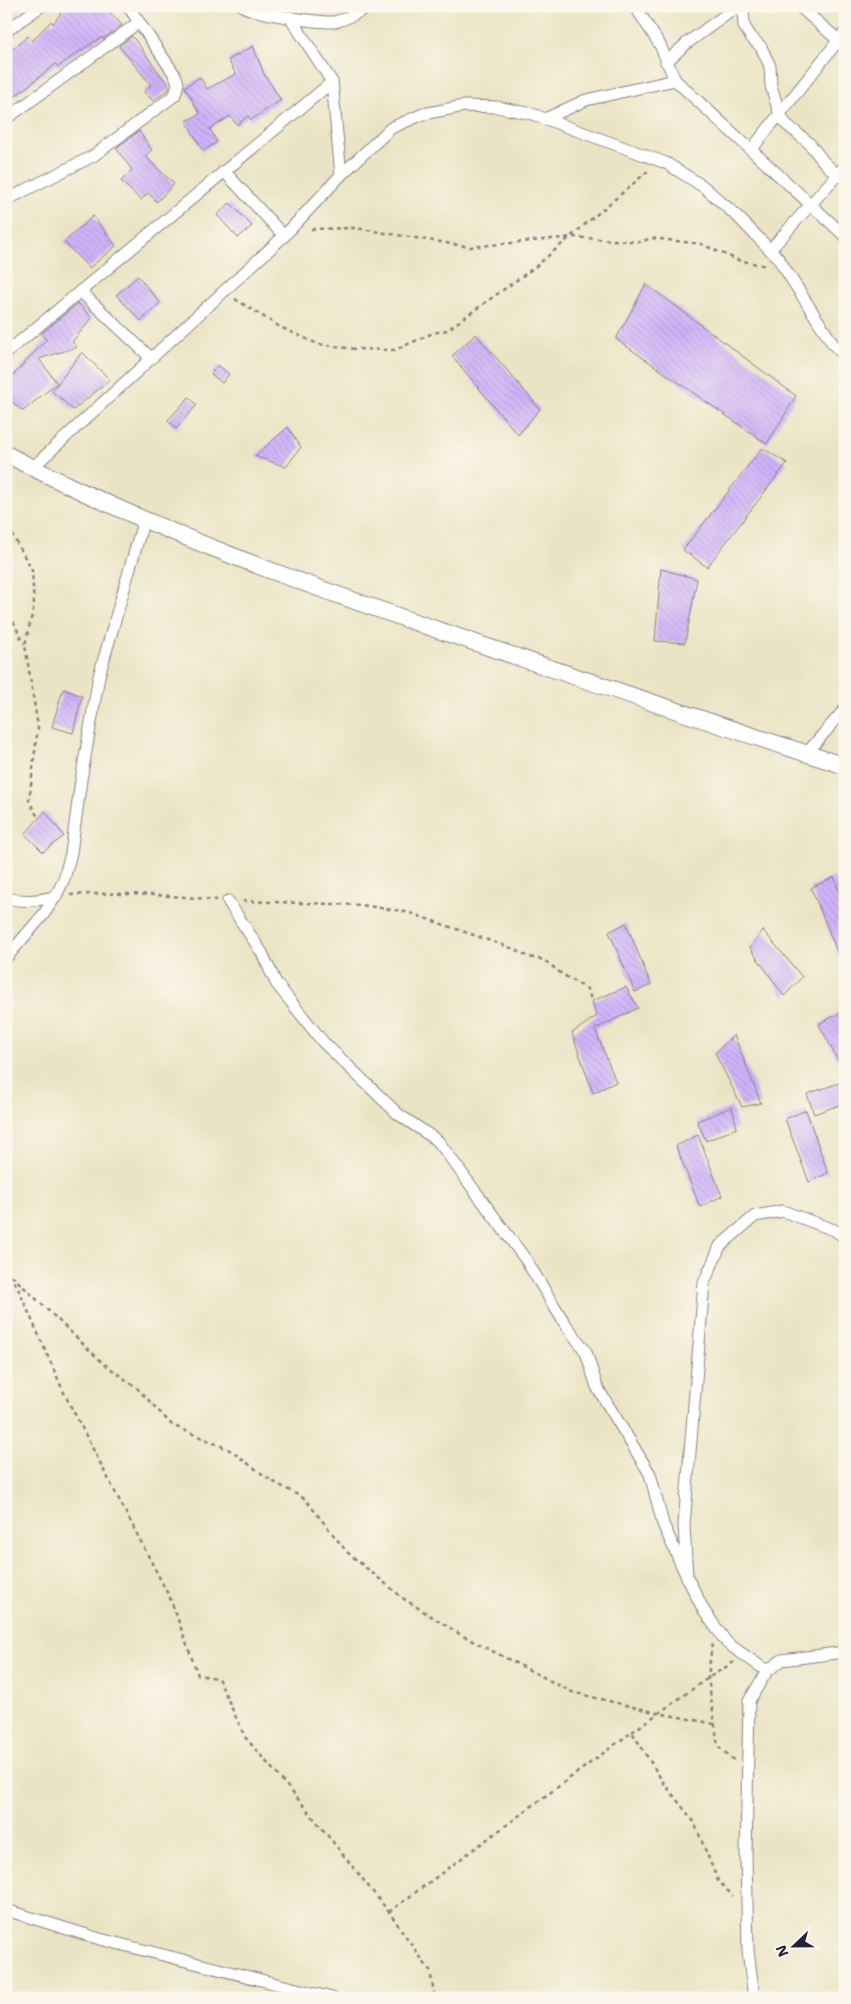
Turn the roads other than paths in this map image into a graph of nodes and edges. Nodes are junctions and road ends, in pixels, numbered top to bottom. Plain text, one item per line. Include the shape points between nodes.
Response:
1 (41, 6) edge
2 (128, 6) edge
3 (243, 6) edge
4 (369, 6) edge
5 (635, 6) edge
6 (738, 6) edge
7 (743, 6) edge
8 (799, 6) edge
9 (290, 17) junction
10 (139, 22) junction
11 (6, 31) edge
12 (843, 39) edge
13 (666, 62) junction
14 (675, 80) junction
15 (332, 82) junction
16 (780, 115) junction
17 (6, 119) edge
18 (545, 119) junction
19 (751, 150) junction
20 (845, 166) edge
21 (224, 171) junction
22 (341, 175) junction
23 (841, 177) edge
24 (6, 200) edge
25 (810, 204) junction
26 (284, 236) junction
27 (845, 236) edge
28 (770, 250) junction
29 (80, 291) junction
30 (6, 352) edge
31 (845, 356) edge
32 (151, 358) junction
33 (6, 454) edge
34 (32, 468) junction
35 (144, 519) junction
36 (845, 709) edge
37 (806, 754) junction
38 (845, 766) edge
39 (56, 896) junction
40 (6, 898) edge
41 (228, 901) road end
42 (6, 958) edge
43 (845, 1237) edge
44 (687, 1577) junction
45 (845, 1652) edge
46 (767, 1671) junction
47 (6, 1910) edge
48 (321, 1996) edge
49 (332, 1998) edge
50 (754, 1998) edge

1 - 11 street
2 - 10 street
3 - 9 street
4 - 9 street via 333,22
5 - 13 street via 660,44
6 - 13 street via 687,42
7 - 16 street via 744,26 761,47 770,66 771,86
8 - 12 street
9 - 15 street
10 - 17 street
10 - 24 street via 176,75 175,95 93,156
12 - 16 street
13 - 14 street
14 - 18 street via 586,100
14 - 19 street
15 - 21 street
15 - 22 street
16 - 19 street
16 - 23 street
18 - 22 street via 489,106 464,106 423,114 391,128
18 - 28 street via 659,161 704,187
19 - 25 street
20 - 23 street
21 - 26 street
21 - 29 street
22 - 26 street
23 - 25 street
25 - 27 street
25 - 28 street
26 - 32 street
28 - 31 street via 833,344
29 - 30 street
29 - 32 street
32 - 34 street
33 - 34 main road
34 - 35 main road
35 - 37 main road via 386,612
35 - 39 street via 99,676 71,853
36 - 37 street
37 - 38 main road
39 - 40 street via 37,901
39 - 42 street
41 - 44 street via 262,953 276,983 323,1042 398,1114 438,1141 526,1260 586,1352 596,1387 650,1474 663,1524
43 - 44 street via 783,1211 755,1216 720,1246 704,1283 684,1524
44 - 46 street via 704,1611 727,1643
45 - 46 street via 782,1660
46 - 50 street via 749,1700 748,1950
47 - 48 street via 109,1941
48 - 49 street

